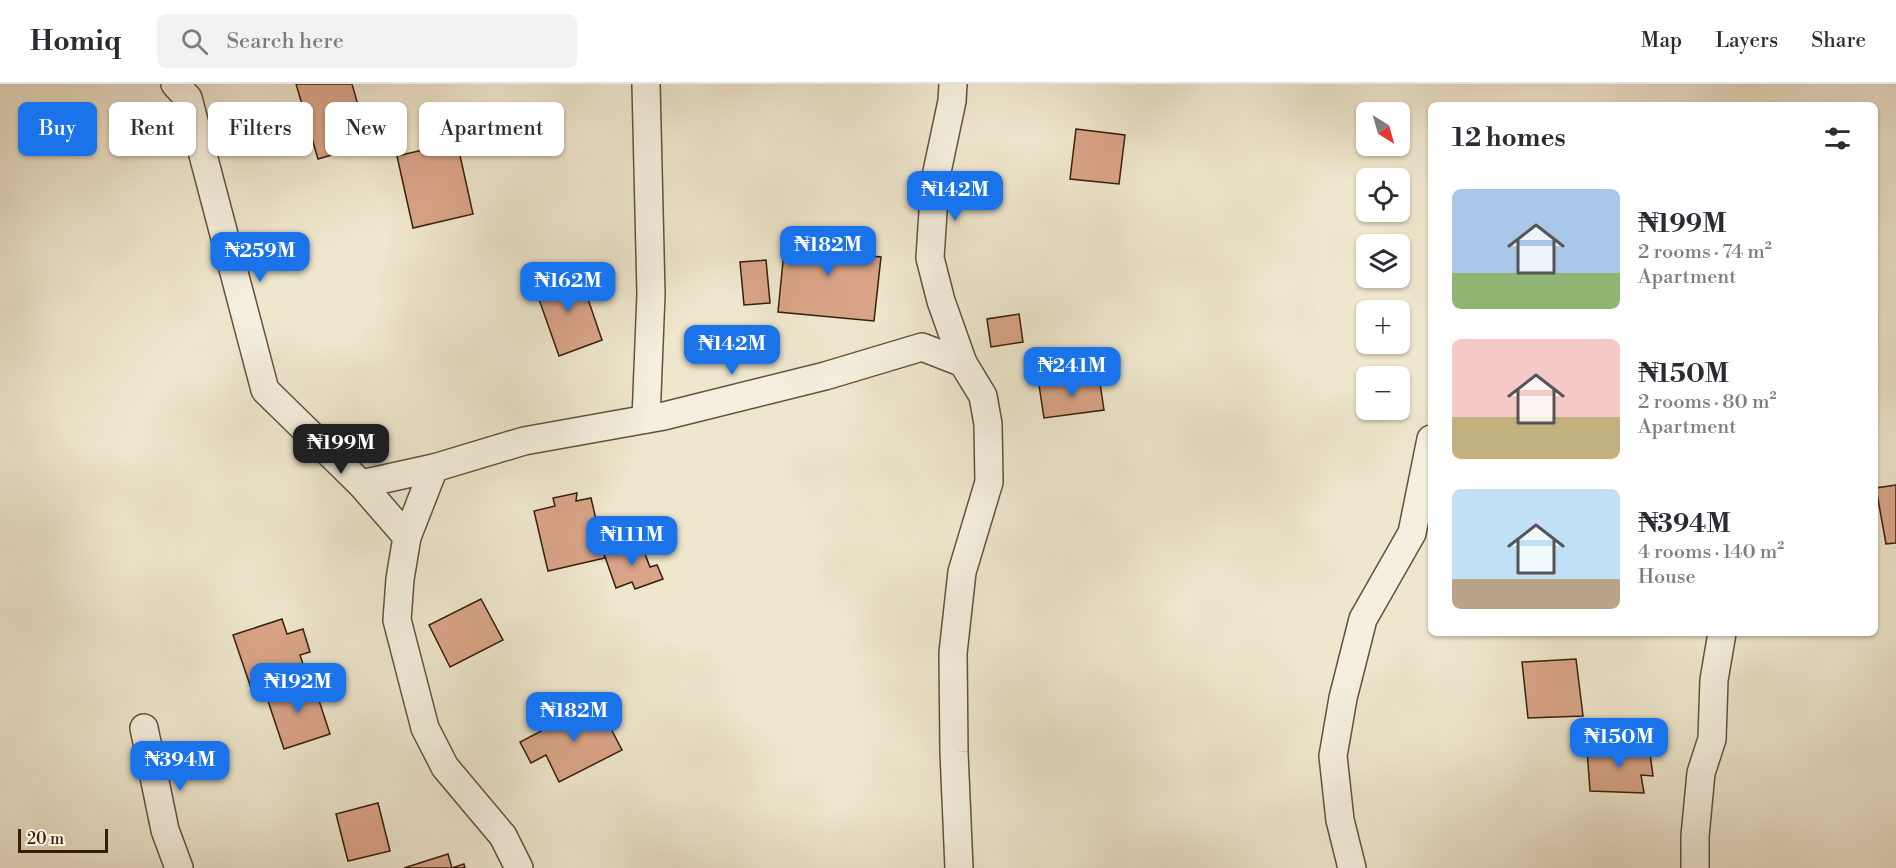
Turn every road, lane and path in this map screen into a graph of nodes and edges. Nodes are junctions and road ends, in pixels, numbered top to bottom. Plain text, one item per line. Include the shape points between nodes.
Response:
1 (646, 84) edge
2 (953, 84) edge
3 (184, 89) edge
4 (963, 363) junction
5 (646, 419) junction
6 (1428, 454) edge
7 (434, 468) junction
8 (361, 484) junction
9 (407, 537) junction
10 (1721, 636) edge
11 (144, 728) dead end
12 (179, 868) edge
13 (519, 868) edge
14 (959, 868) edge
15 (1352, 868) edge
16 (1695, 868) edge

1 - 5 street via 651,294
2 - 4 street via 935,181 930,258
3 - 8 street via 265,390
4 - 5 street via 922,347 825,376
4 - 14 street via 983,396 989,482 962,572 953,653
5 - 7 street via 524,441
6 - 15 street via 1412,533 1363,619 1332,756 1340,820
7 - 8 street
7 - 9 street
8 - 9 street
9 - 13 street via 397,620 425,728 445,767 503,836
10 - 16 street via 1714,680 1712,739 1701,774
11 - 12 street via 165,830

